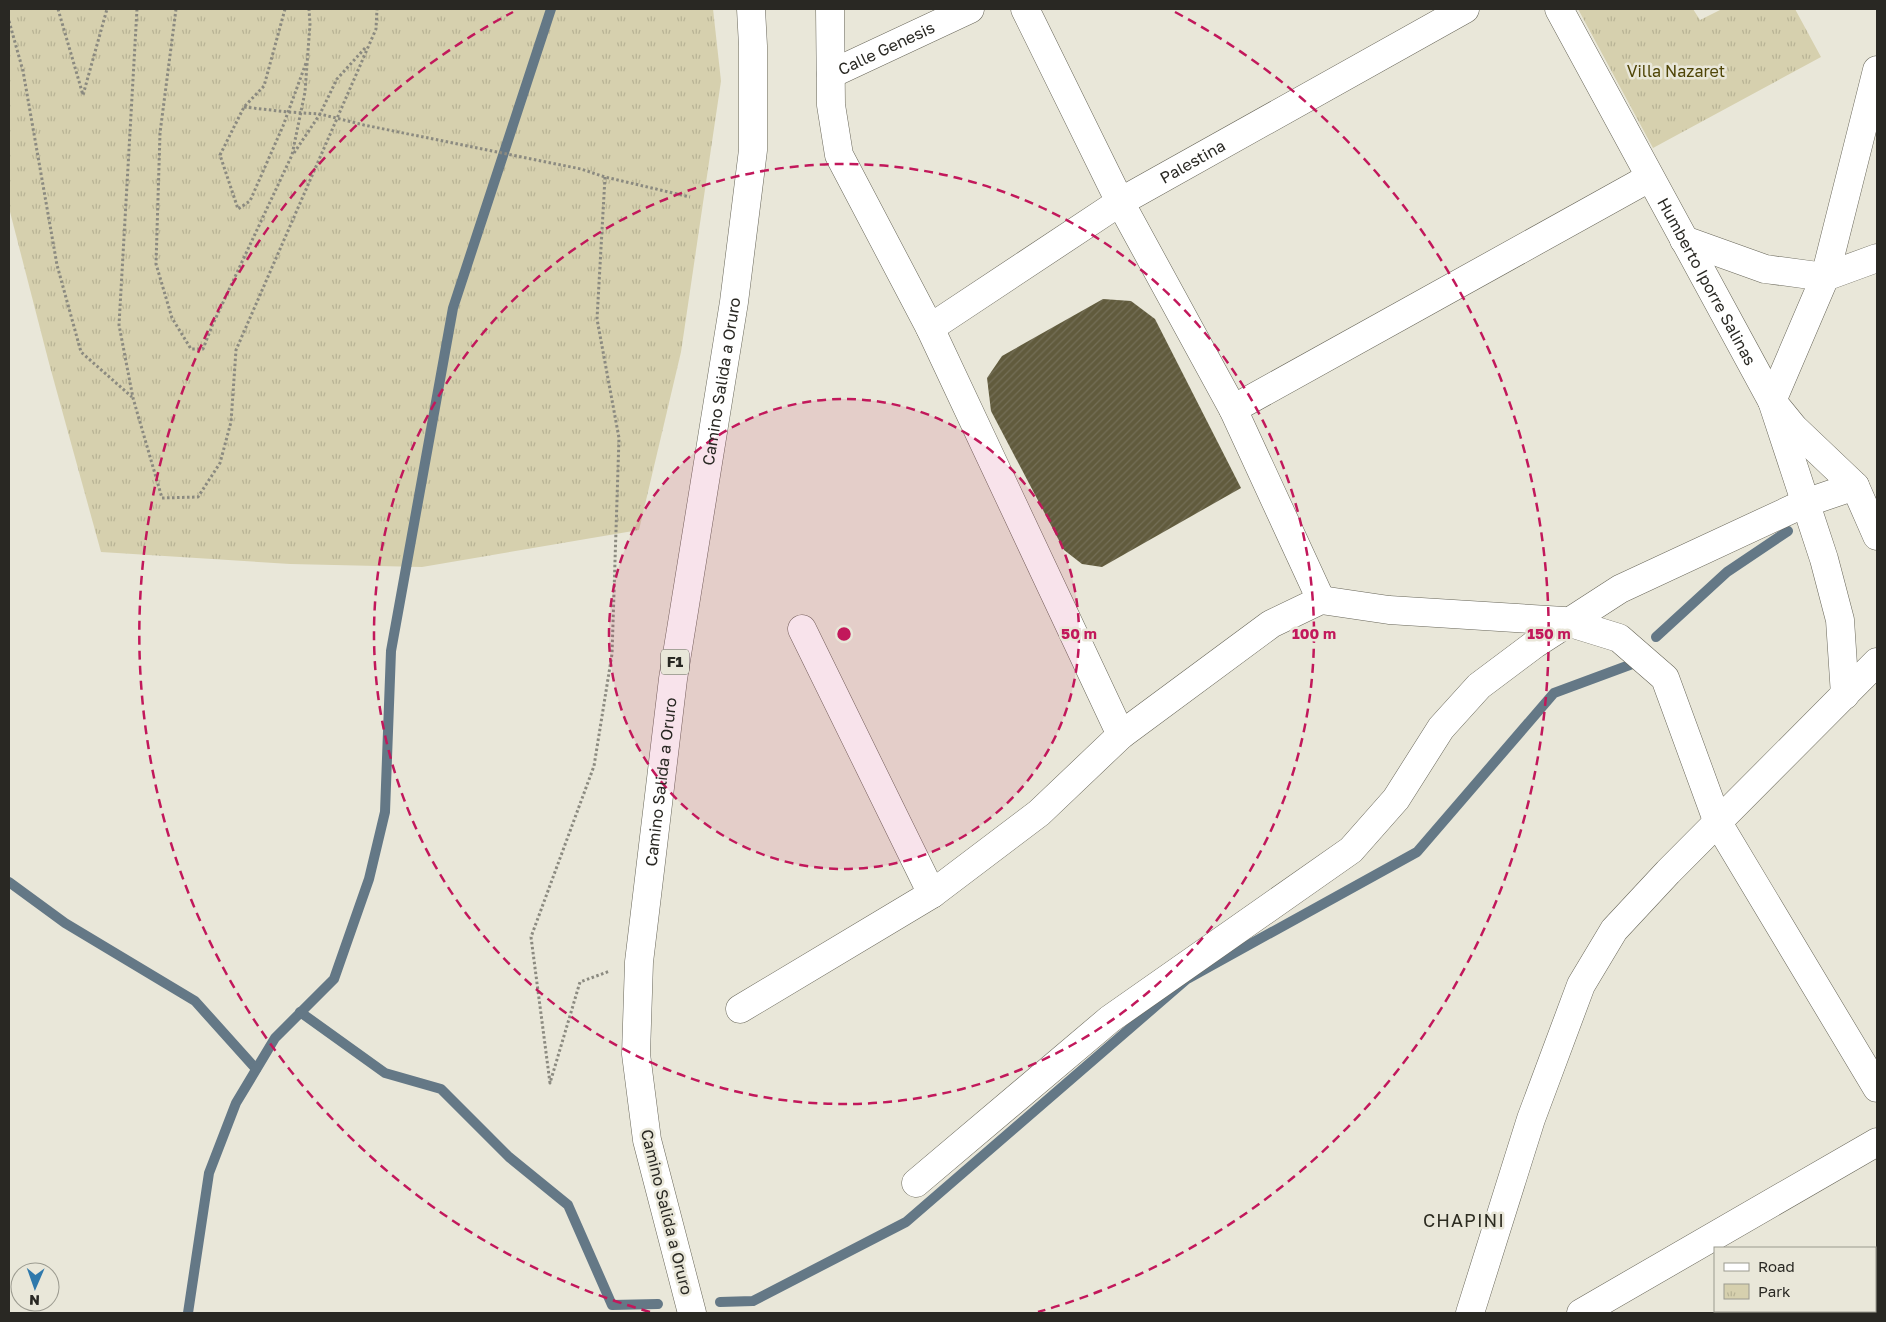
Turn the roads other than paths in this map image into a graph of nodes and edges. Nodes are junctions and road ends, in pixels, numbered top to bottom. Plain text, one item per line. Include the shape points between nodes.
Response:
1 (751, 9) edge
2 (830, 9) edge
3 (970, 9) edge
4 (1025, 9) edge
5 (1465, 9) edge
6 (1559, 9) edge
7 (1877, 70) edge
8 (831, 74) junction
9 (1649, 178) junction
10 (1120, 202) junction
11 (1684, 240) junction
12 (1877, 258) edge
13 (1825, 277) junction
14 (930, 328) junction
15 (1772, 401) junction
16 (1233, 409) junction
17 (1855, 486) junction
18 (1805, 503) junction
19 (1877, 536) edge
20 (1321, 600) junction
21 (1569, 622) junction
22 (802, 629) dead end
23 (1877, 662) edge
24 (1845, 695) junction
25 (1121, 736) junction
26 (1718, 823) junction
27 (932, 894) junction
28 (740, 1009) dead end
29 (1877, 1088) edge
30 (1877, 1142) edge
31 (916, 1183) dead end
32 (692, 1313) edge
33 (1470, 1313) edge
34 (1581, 1313) edge

1 - 32 main road, Camino Salida a Oruro / F1 via 753,150 734,302 672,679 639,962 636,1054 647,1140
2 - 8 main road
3 - 8 main road, Calle Genesis
4 - 10 main road
5 - 10 main road, Palestina
6 - 9 main road, Humberto Iporre Salinas
7 - 13 main road
8 - 14 main road via 831,105 839,154
9 - 11 main road, Humberto Iporre Salinas
9 - 16 main road
10 - 14 main road, Palestina
10 - 16 main road
11 - 13 main road via 1765,269
11 - 15 main road, Humberto Iporre Salinas
12 - 13 main road
13 - 15 main road
14 - 25 main road
15 - 17 main road, Humberto Iporre Salinas via 1794,428
15 - 18 main road
16 - 20 main road
17 - 18 main road
17 - 19 main road, Humberto Iporre Salinas
18 - 21 main road via 1620,590
18 - 24 main road via 1840,620
20 - 21 main road via 1388,610
20 - 25 main road via 1271,624
21 - 26 main road via 1618,638 1664,678
21 - 31 main road via 1479,686 1441,728 1396,799 1351,850 1110,1019
22 - 27 main road
23 - 24 main road
24 - 26 main road
25 - 27 main road via 1040,813
26 - 29 main road
26 - 33 main road via 1614,930 1581,985 1531,1120
27 - 28 main road
30 - 34 main road

